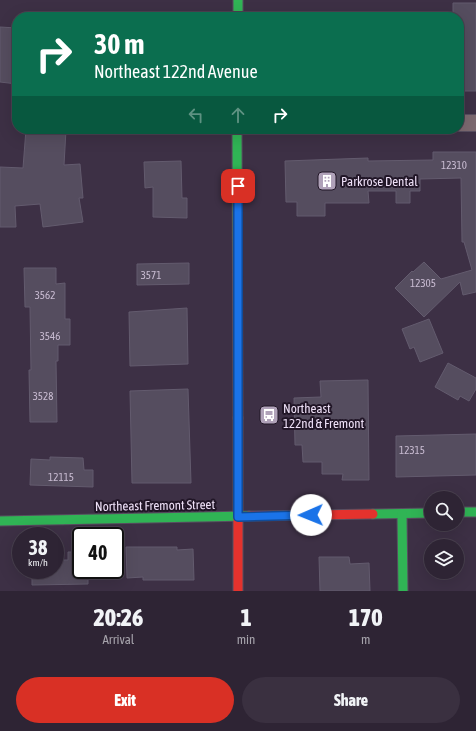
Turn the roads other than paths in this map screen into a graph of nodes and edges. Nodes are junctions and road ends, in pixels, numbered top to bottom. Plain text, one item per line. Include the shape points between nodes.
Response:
1 (238, 0) edge
2 (238, 12) edge
3 (464, 123) edge
4 (476, 123) edge
5 (237, 134) edge
6 (464, 512) edge
7 (476, 512) edge
8 (424, 513) edge
9 (402, 514) junction
10 (238, 517) junction
11 (0, 521) edge
12 (238, 591) edge
13 (403, 591) edge

1 - 2 main road
3 - 4 street
5 - 10 main road
6 - 7 main road
8 - 9 main road, Northeast Fremont Street
9 - 10 main road, Northeast Fremont Street
9 - 13 main road
10 - 11 main road, Northeast Fremont Street
10 - 12 main road

